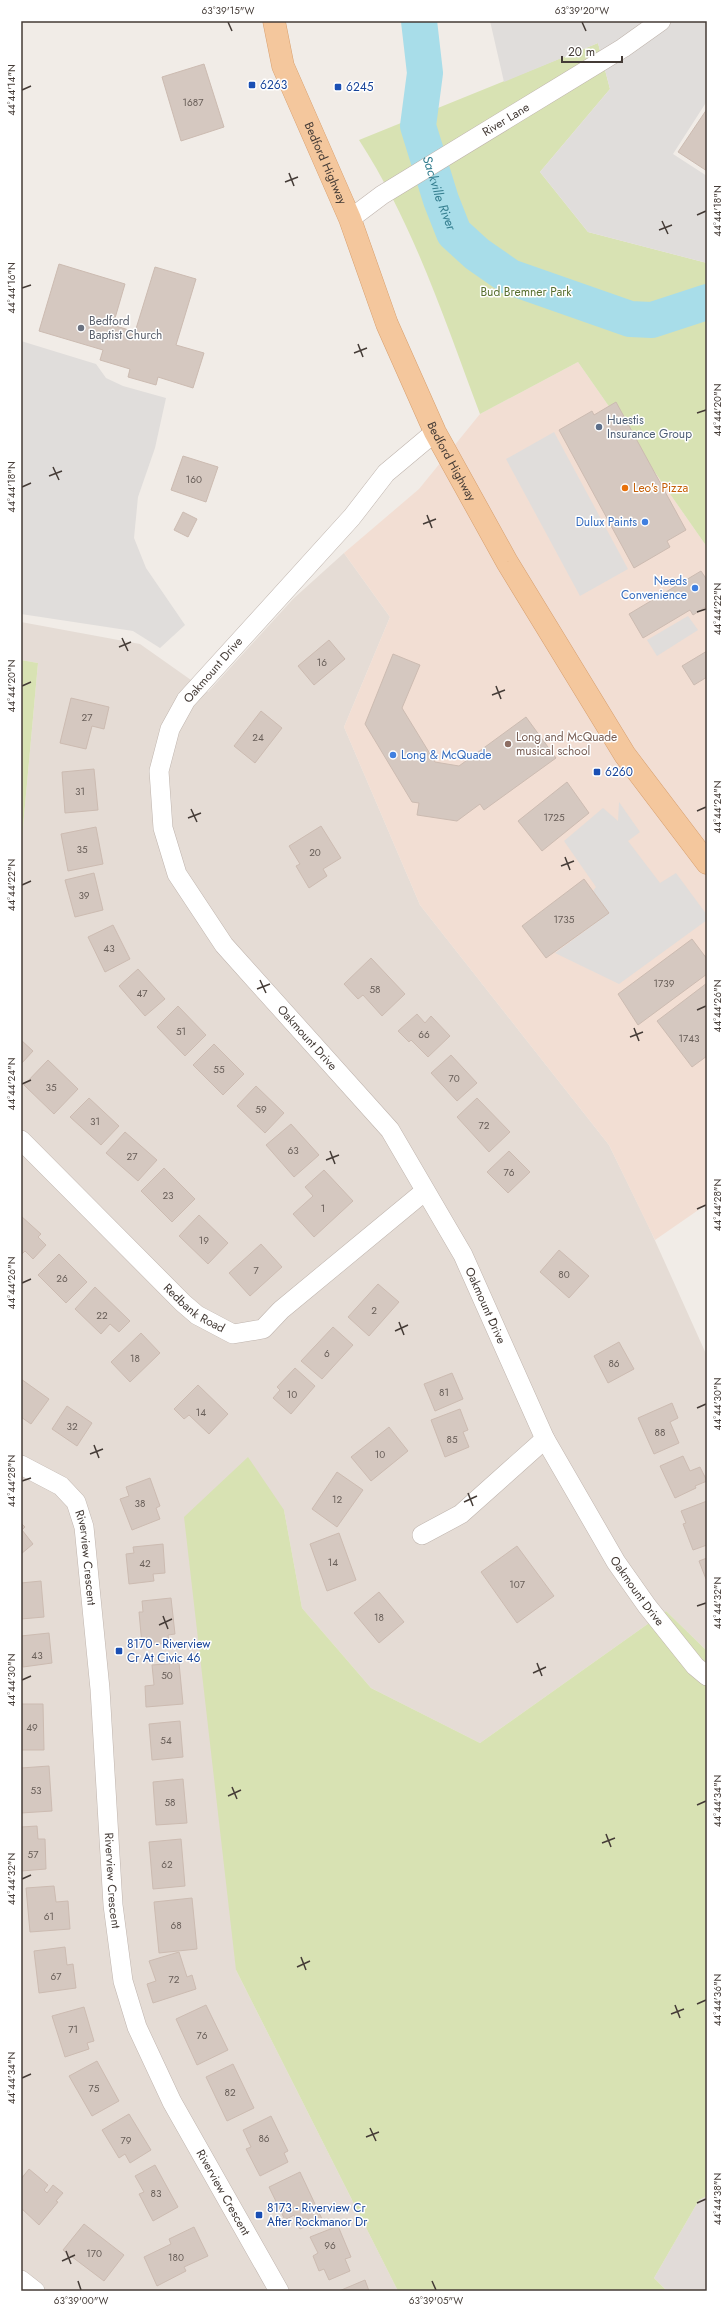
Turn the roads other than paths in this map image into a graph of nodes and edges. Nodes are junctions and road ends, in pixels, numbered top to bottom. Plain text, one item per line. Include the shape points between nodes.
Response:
1 (274, 21) edge
2 (662, 21) edge
3 (350, 219) junction
4 (435, 432) junction
5 (707, 863) edge
6 (21, 1140) edge
7 (425, 1191) junction
8 (545, 1439) junction
9 (21, 1465) edge
10 (422, 1535) dead end
11 (707, 1676) edge
12 (21, 2280) edge
13 (35, 2291) edge
14 (279, 2291) edge

1 - 3 main road, Bedford Highway via 283,66
2 - 3 street, River Lane via 623,48 382,195
3 - 4 main road, Bedford Highway via 387,324
4 - 5 main road, Bedford Highway via 507,562 625,755
4 - 7 street, Oakmount Drive via 386,473 352,517 186,700 170,729 159,771 163,828 177,874 224,945 390,1130
6 - 7 street, Redbank Road via 183,1303 197,1315 233,1334 263,1329 281,1310
7 - 8 street, Oakmount Drive via 463,1255
8 - 10 street via 461,1514
8 - 11 street, Oakmount Drive via 616,1562 647,1606 695,1666
9 - 14 street, Riverview Crescent via 62,1486 76,1502 84,1527 100,1689 113,1905 125,1987 137,2027 172,2102
12 - 13 street

